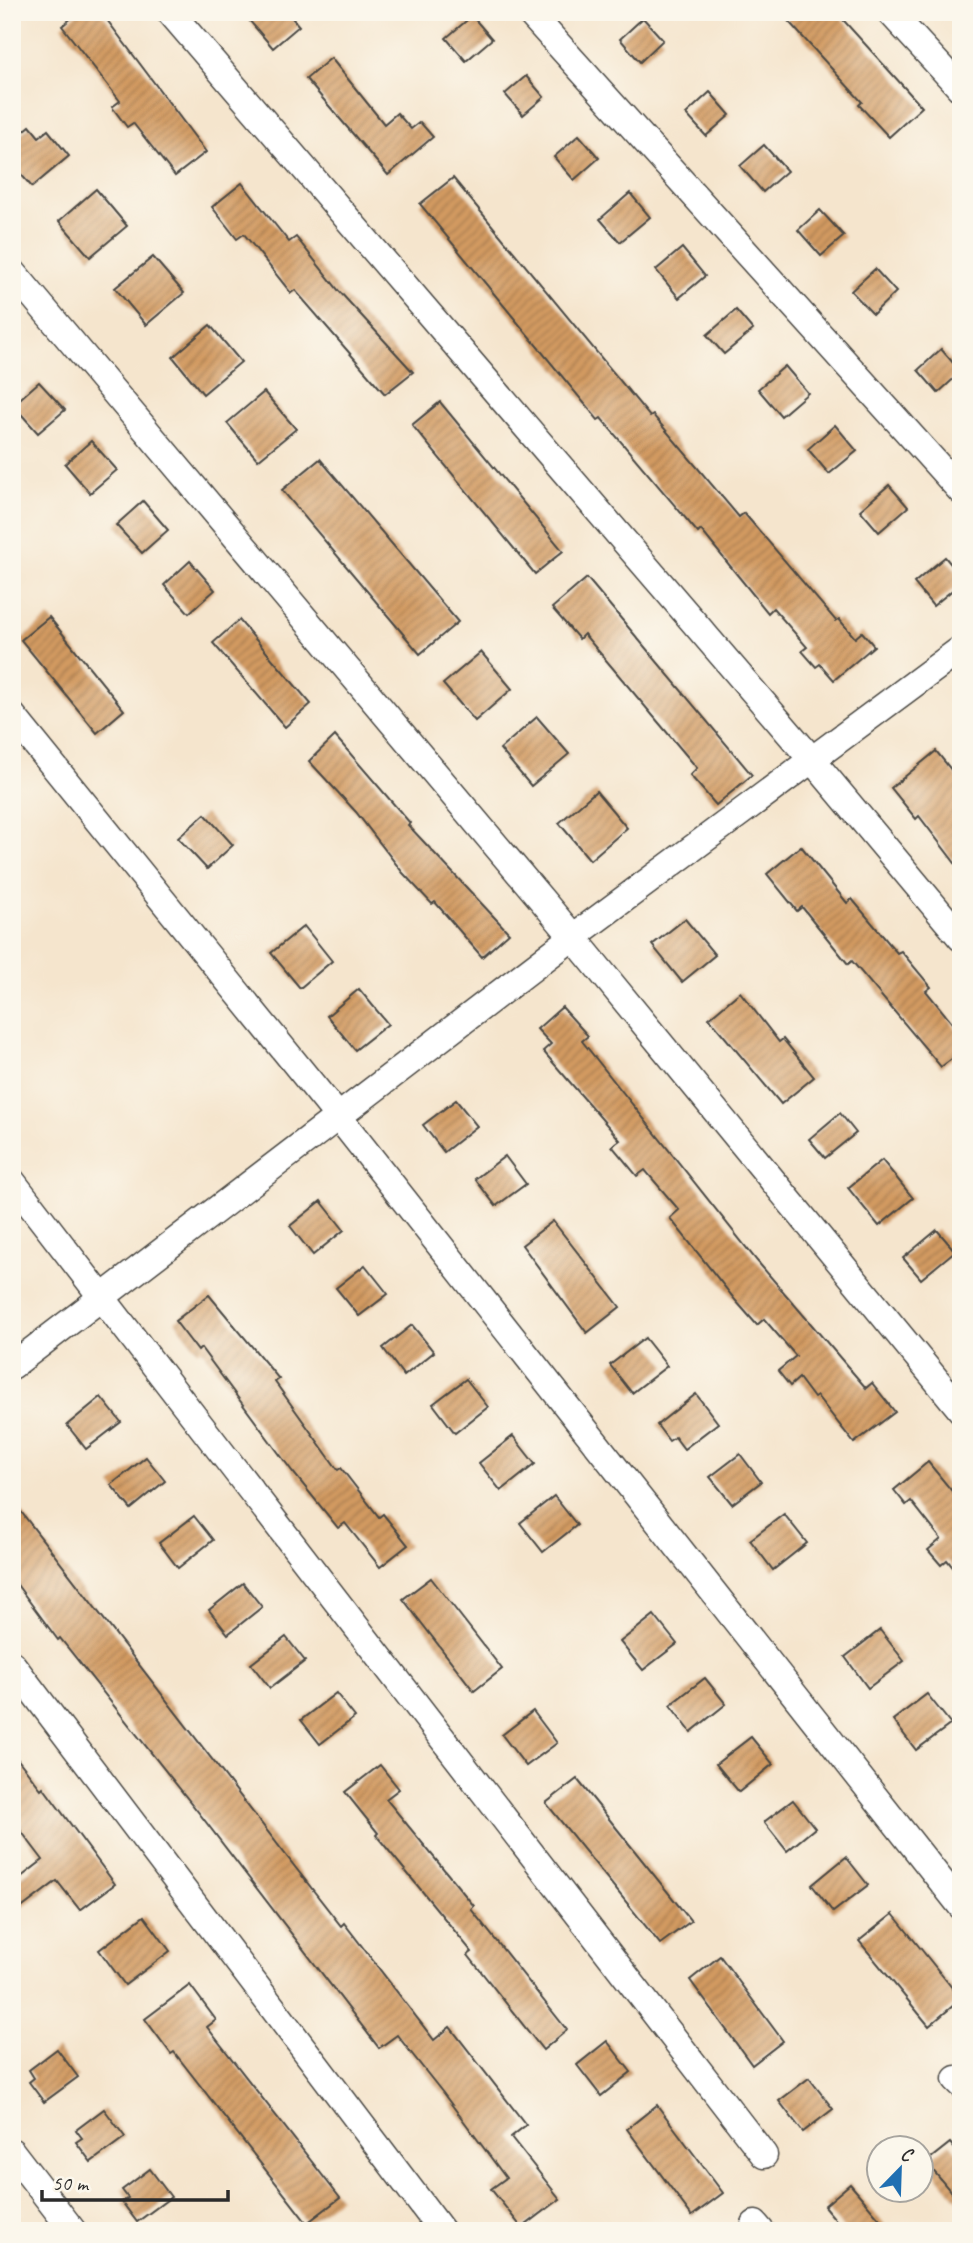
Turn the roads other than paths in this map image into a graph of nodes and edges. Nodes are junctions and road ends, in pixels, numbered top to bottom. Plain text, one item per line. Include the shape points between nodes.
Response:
1 (170, 12) edge
2 (529, 12) edge
3 (890, 12) edge
4 (961, 89) edge
5 (12, 271) edge
6 (961, 491) edge
7 (961, 649) edge
8 (12, 715) edge
9 (813, 761) junction
10 (573, 937) junction
11 (961, 938) edge
12 (337, 1115) junction
13 (12, 1181) edge
14 (103, 1296) junction
15 (12, 1366) edge
16 (961, 1410) edge
17 (12, 1664) edge
18 (961, 1906) edge
19 (12, 2152) edge
20 (764, 2155) dead end
21 (73, 2231) edge
22 (442, 2231) edge

1 - 9 street
2 - 6 street
3 - 4 street
5 - 10 street
7 - 9 street
8 - 12 street
9 - 10 street
9 - 11 street
10 - 12 street
10 - 16 street
12 - 14 street
12 - 18 street
13 - 14 street
14 - 15 street
14 - 20 street
17 - 22 street
19 - 21 street

